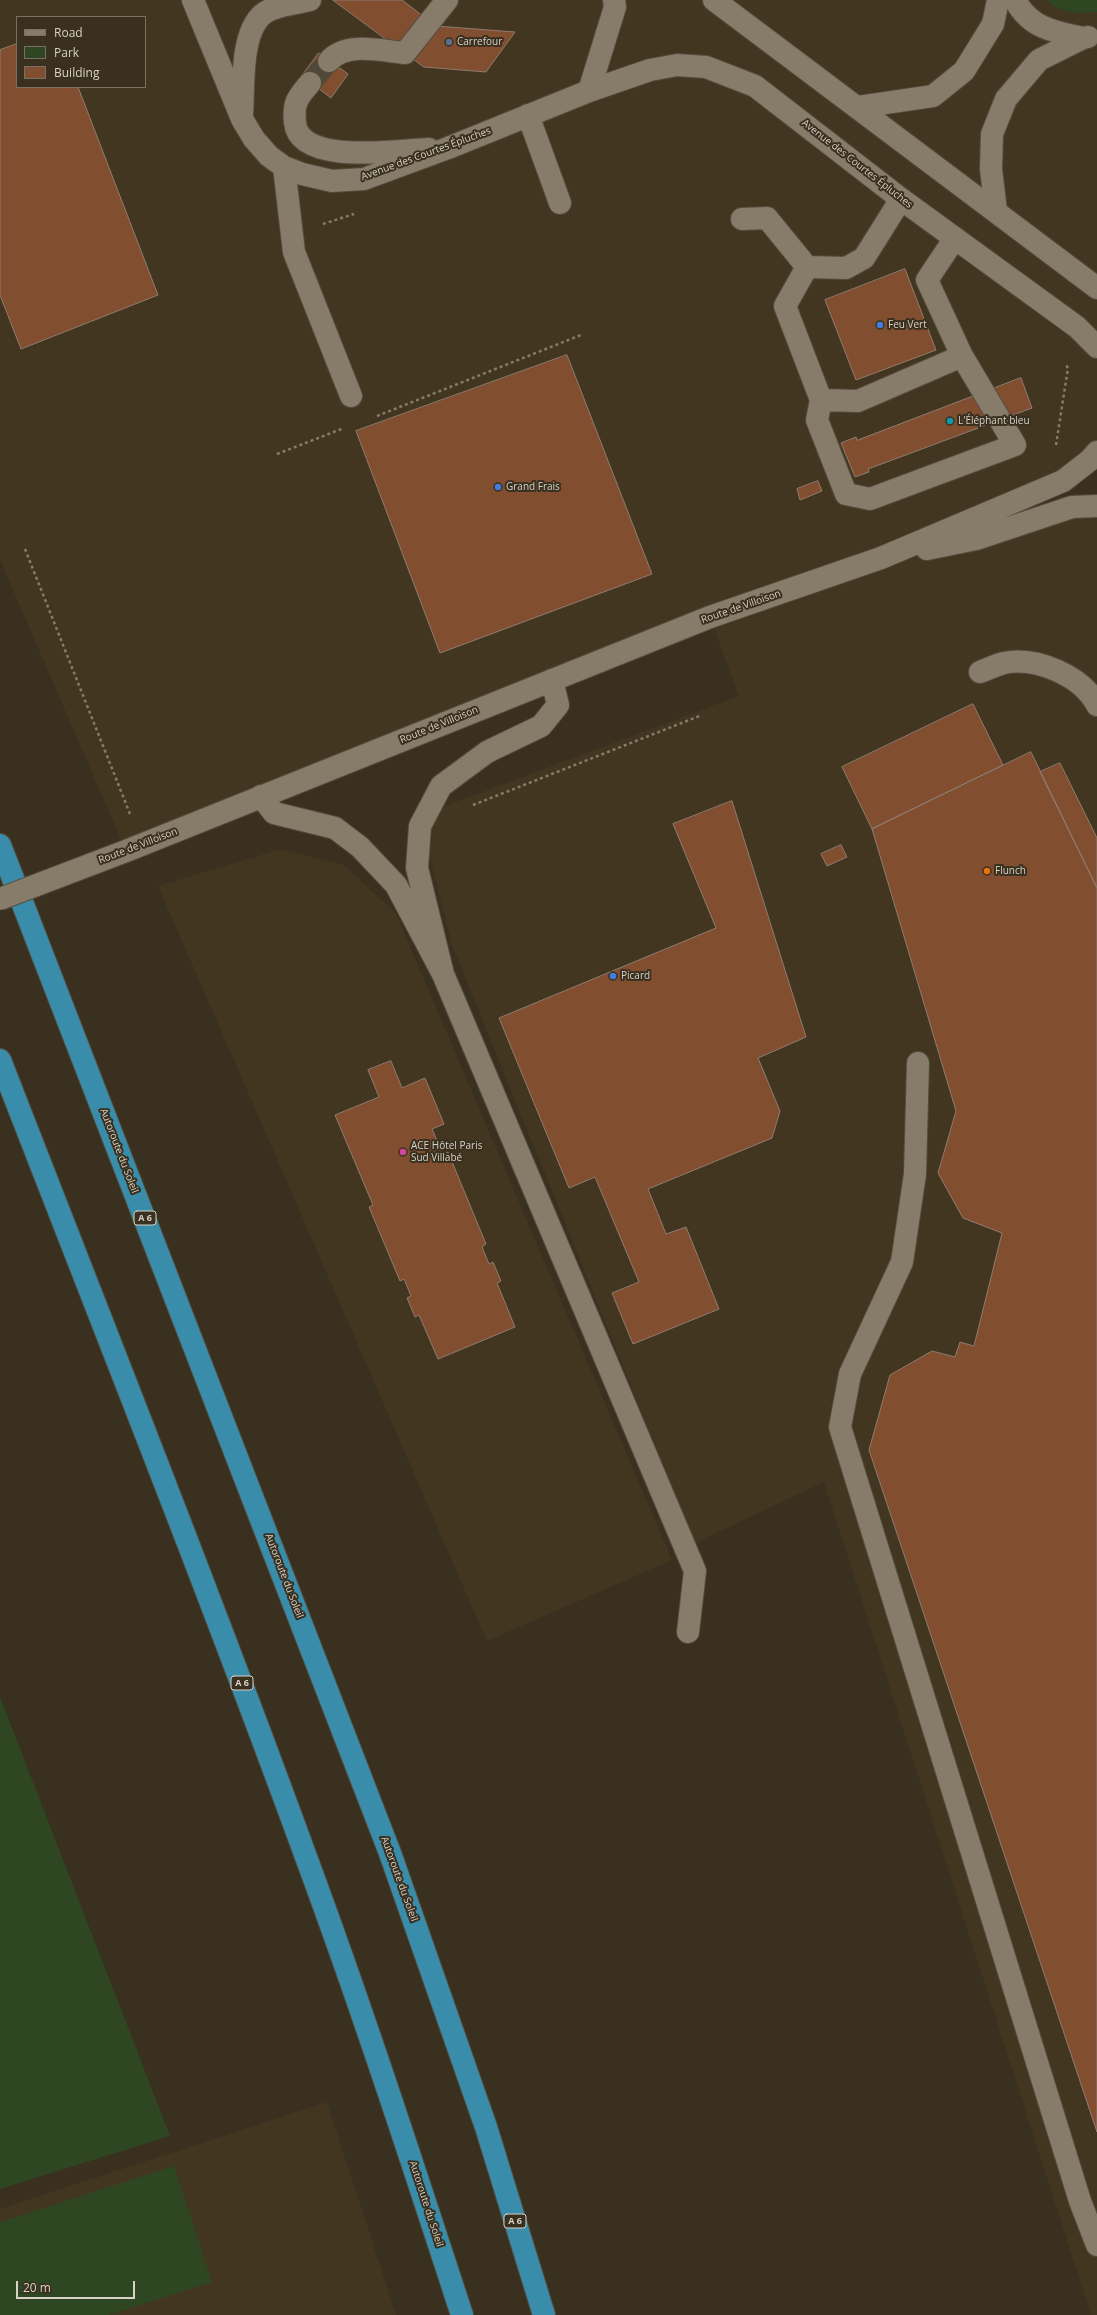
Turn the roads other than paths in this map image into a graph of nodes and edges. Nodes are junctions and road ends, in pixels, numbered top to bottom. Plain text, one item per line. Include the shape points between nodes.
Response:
1 (193, 0) edge
2 (310, 0) edge
3 (448, 0) edge
4 (614, 0) edge
5 (714, 0) edge
6 (998, 0) edge
7 (1015, 0) edge
8 (1090, 37) edge
9 (329, 61) tunnel mouth
10 (310, 83) tunnel mouth
11 (589, 91) junction
12 (858, 107) junction
13 (528, 115) junction
14 (242, 119) junction
15 (448, 148) junction
16 (284, 167) junction
17 (902, 199) junction
18 (560, 203) dead end
19 (996, 211) junction
20 (742, 219) dead end
21 (955, 238) junction
22 (807, 267) junction
23 (1097, 288) edge
24 (1097, 347) edge
25 (962, 356) junction
26 (351, 396) dead end
27 (821, 400) junction
28 (1097, 452) edge
29 (1097, 506) edge
30 (881, 558) junction
31 (980, 672) dead end
32 (552, 680) junction
33 (1097, 705) edge
34 (261, 796) junction
35 (0, 845) edge
36 (0, 899) edge
37 (443, 974) junction
38 (0, 1060) edge
39 (918, 1063) dead end
40 (688, 1632) dead end
41 (486, 2127) junction
42 (1097, 2245) edge
43 (462, 2315) edge
44 (544, 2315) edge
45 (557, 2315) edge

1 - 14 street, Avenue des Courtes Épluches
2 - 14 street via 272,9 263,14 248,37
3 - 9 street via 405,53 355,49 345,51
4 - 11 street via 615,7
5 - 12 street
6 - 12 street via 993,24 964,72 933,96
7 - 8 street via 1021,11 1048,31
8 - 19 street via 1039,60 1006,99 992,134 991,169
10 - 15 street via 298,96 294,107 295,126 303,140 320,149 339,152
11 - 13 street, Avenue des Courtes Épluches
11 - 17 street, Avenue des Courtes Épluches via 650,70 677,65 706,67 755,86
12 - 19 street
13 - 15 street, Avenue des Courtes Épluches
13 - 18 street
14 - 16 street, Avenue des Courtes Épluches via 268,156
15 - 16 street, Avenue des Courtes Épluches via 364,179 332,181
16 - 26 street via 294,252
17 - 21 street, Avenue des Courtes Épluches
17 - 22 street via 864,258 846,268
19 - 23 street
20 - 22 street via 767,218
21 - 24 street, Avenue des Courtes Épluches via 1077,327
21 - 25 street via 927,280
22 - 27 street via 785,306
25 - 27 street via 858,402
25 - 27 street via 1015,445 870,499 846,494 817,420
28 - 30 street, Route de Villoison via 1063,481
29 - 30 street, Route de Villoison via 1072,507 976,539
30 - 32 street, Route de Villoison via 710,617
31 - 33 street via 1004,663 1030,662 1072,679 1093,697
32 - 34 street, Route de Villoison
32 - 37 street via 558,705 541,726 487,752 441,786 420,826 417,868
34 - 36 street, Route de Villoison, bridge
34 - 37 street via 274,813 335,828 360,847 396,885
35 - 41 highway, Autoroute du Soleil / A 6 via 390,1853
37 - 40 street via 695,1571
38 - 43 highway, Autoroute du Soleil / A 6 via 211,1601 308,1860 402,2131
39 - 42 street via 915,1174 902,1262 850,1374 840,1427 1080,2201
41 - 44 highway, Autoroute du Soleil / A 6
41 - 45 highway

